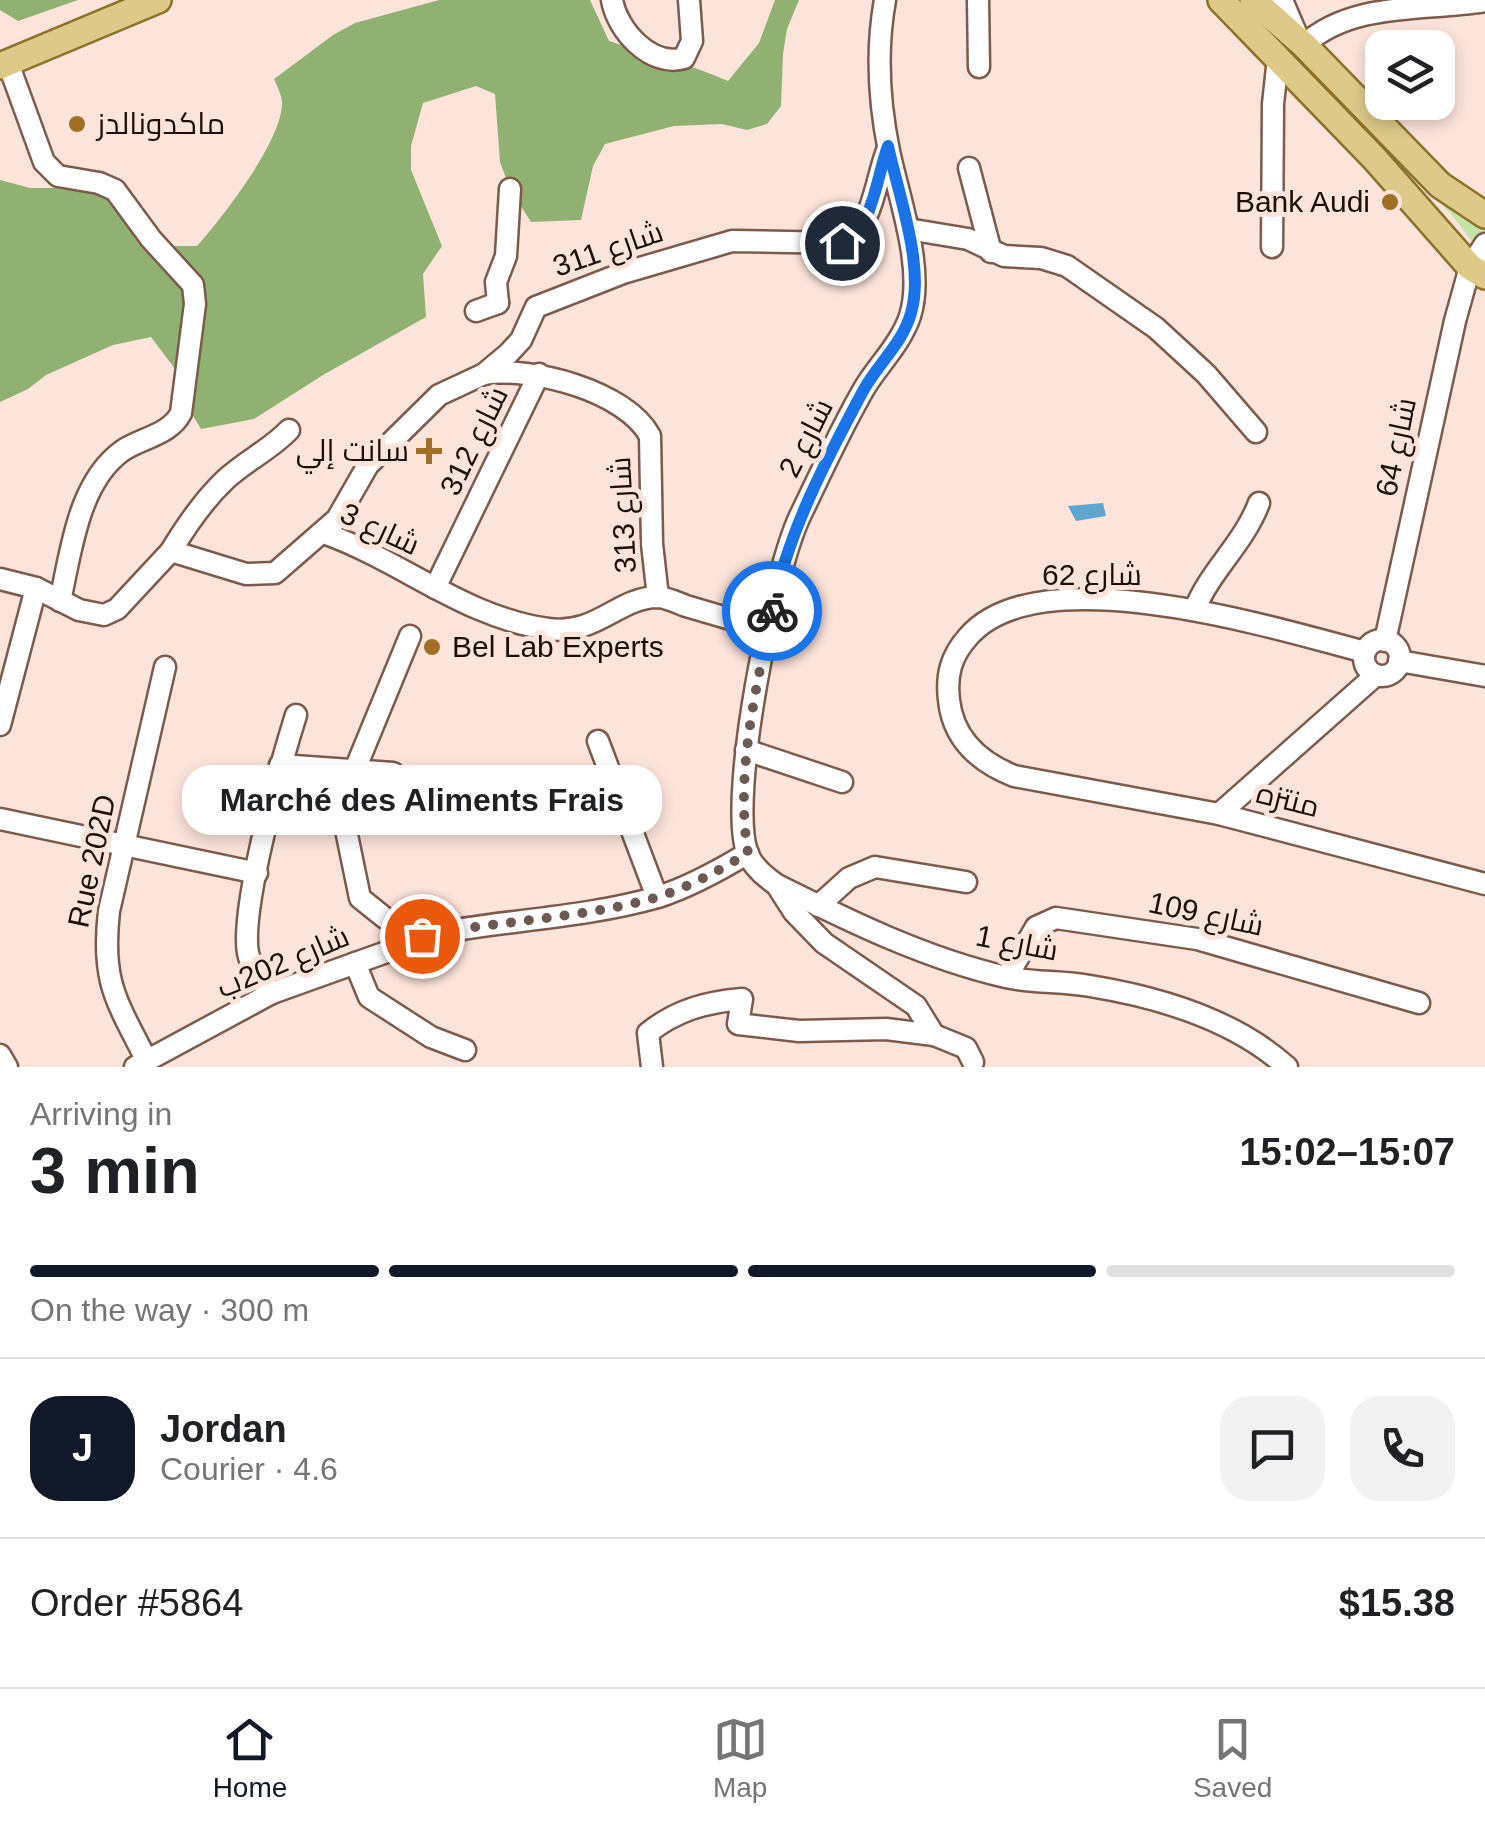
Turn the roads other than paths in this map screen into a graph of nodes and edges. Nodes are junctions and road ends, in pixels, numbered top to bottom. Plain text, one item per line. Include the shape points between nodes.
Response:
1 (158, 0) edge
2 (612, 0) edge
3 (689, 0) edge
4 (885, 0) edge
5 (978, 0) edge
6 (1222, 0) edge
7 (1485, 0) edge
8 (1263, 2) edge
9 (1302, 43) junction
10 (4, 64) edge
11 (1284, 64) junction
12 (979, 67) dead end
13 (1387, 130) junction
14 (888, 146) junction
15 (1366, 150) junction
16 (969, 168) dead end
17 (510, 189) dead end
18 (1484, 215) edge
19 (908, 229) junction
20 (1485, 244) edge
21 (1272, 247) dead end
22 (990, 252) junction
23 (1478, 271) edge
24 (498, 302) junction
25 (476, 311) dead end
26 (531, 315) junction
27 (484, 374) junction
28 (539, 374) junction
29 (289, 430) dead end
30 (1256, 432) dead end
31 (1259, 503) dead end
32 (326, 530) junction
33 (170, 550) junction
34 (0, 580) edge
35 (36, 588) junction
36 (434, 588) junction
37 (658, 597) junction
38 (60, 601) junction
39 (1194, 610) junction
40 (768, 630) junction
41 (410, 636) dead end
42 (1385, 640) junction
43 (1365, 652) junction
44 (1400, 661) junction
45 (165, 667) dead end
46 (1376, 675) junction
47 (1485, 676) edge
48 (296, 715) dead end
49 (0, 725) edge
50 (598, 741) dead end
51 (746, 750) junction
52 (280, 765) junction
53 (354, 772) junction
54 (393, 773) dead end
55 (842, 782) dead end
56 (1219, 814) junction
57 (0, 819) edge
58 (346, 830) dead end
59 (124, 846) junction
60 (748, 853) junction
61 (257, 873) junction
62 (966, 882) dead end
63 (1485, 884) edge
64 (777, 886) junction
65 (657, 897) junction
66 (818, 906) junction
67 (422, 936) junction
68 (354, 963) junction
69 (1007, 977) junction
70 (272, 993) junction
71 (1419, 1003) dead end
72 (934, 1035) junction
73 (466, 1050) dead end
74 (0, 1055) edge
75 (973, 1062) dead end
76 (141, 1064) edge
77 (7, 1067) edge
78 (652, 1067) edge
79 (1287, 1067) edge

1 - 10 main road
2 - 3 street via 620,23 640,46 671,61 684,58 692,46
4 - 14 street, شارع 2 via 880,69
5 - 12 street
6 - 11 main road
7 - 9 street via 1352,17
8 - 9 main road
8 - 11 street
9 - 13 main road
10 - 38 street via 44,162 58,176 115,190 195,291 180,414 173,425 121,452 97,480 78,524
11 - 15 main road
11 - 21 street via 1273,104
13 - 15 main road
13 - 18 main road via 1440,184
14 - 19 street, شارع 2
14 - 26 street, شارع 311 via 865,223 853,238 732,241 623,273 542,304
15 - 23 main road
16 - 22 street
17 - 24 street
19 - 22 street via 968,239
19 - 40 street, شارع 2 via 911,313 865,387 798,521
20 - 23 street, شارع 64
22 - 30 street via 1067,266 1110,294 1206,374
23 - 42 street, شارع 64 via 1432,419
24 - 25 street
24 - 26 street
26 - 27 street, شارع 311 via 520,340
27 - 28 street, شارع 313
27 - 32 street, شارع 311 via 439,395 382,451
28 - 36 street, شارع 312
28 - 37 street, شارع 313 via 634,414 650,436
29 - 33 street via 227,478
31 - 39 street
32 - 33 street, شارع 3 via 268,576
32 - 36 street, شارع 3
33 - 38 street via 112,612 89,614
34 - 35 street
35 - 38 street
35 - 49 street
36 - 37 street, شارع 3 via 496,616 566,630
37 - 40 street
39 - 43 street, شارع 62
39 - 56 street, شارع 62 via 1068,600 1004,609 978,624 953,656 948,699 955,728 995,768
40 - 51 street, شارع 2
41 - 53 street
42 - 43 street
42 - 44 street
43 - 46 street via 1366,666
44 - 46 street via 1391,673
44 - 47 street
45 - 59 street, Rue 202D
46 - 56 street, منتزه
48 - 52 street
50 - 65 street
51 - 55 street
51 - 60 street, شارع 2 via 742,818
52 - 53 street
52 - 61 street
53 - 54 street
56 - 63 street, منتزه
57 - 59 street
58 - 67 street via 360,898
59 - 61 street
59 - 76 street, Rue 202D via 105,961
60 - 64 street, شارع 1
60 - 65 street, شارع 202ب
61 - 70 street via 248,954
62 - 66 street via 875,867 850,878
64 - 66 street, شارع 1
64 - 72 street via 824,943 916,1006
65 - 67 street, شارع 202ب
66 - 69 street, شارع 1
67 - 68 street, شارع 202ب
68 - 70 street, شارع 202ب
68 - 73 street via 369,997 430,1037
69 - 71 street, شارع 109 via 1036,926 1056,918 1197,939
69 - 79 street, شارع 1 via 1090,986 1202,1016 1239,1032
70 - 76 street, شارع 202ب
72 - 75 street via 966,1048
72 - 78 street via 738,1024 742,999 715,1002 688,1008 648,1034
74 - 77 street

